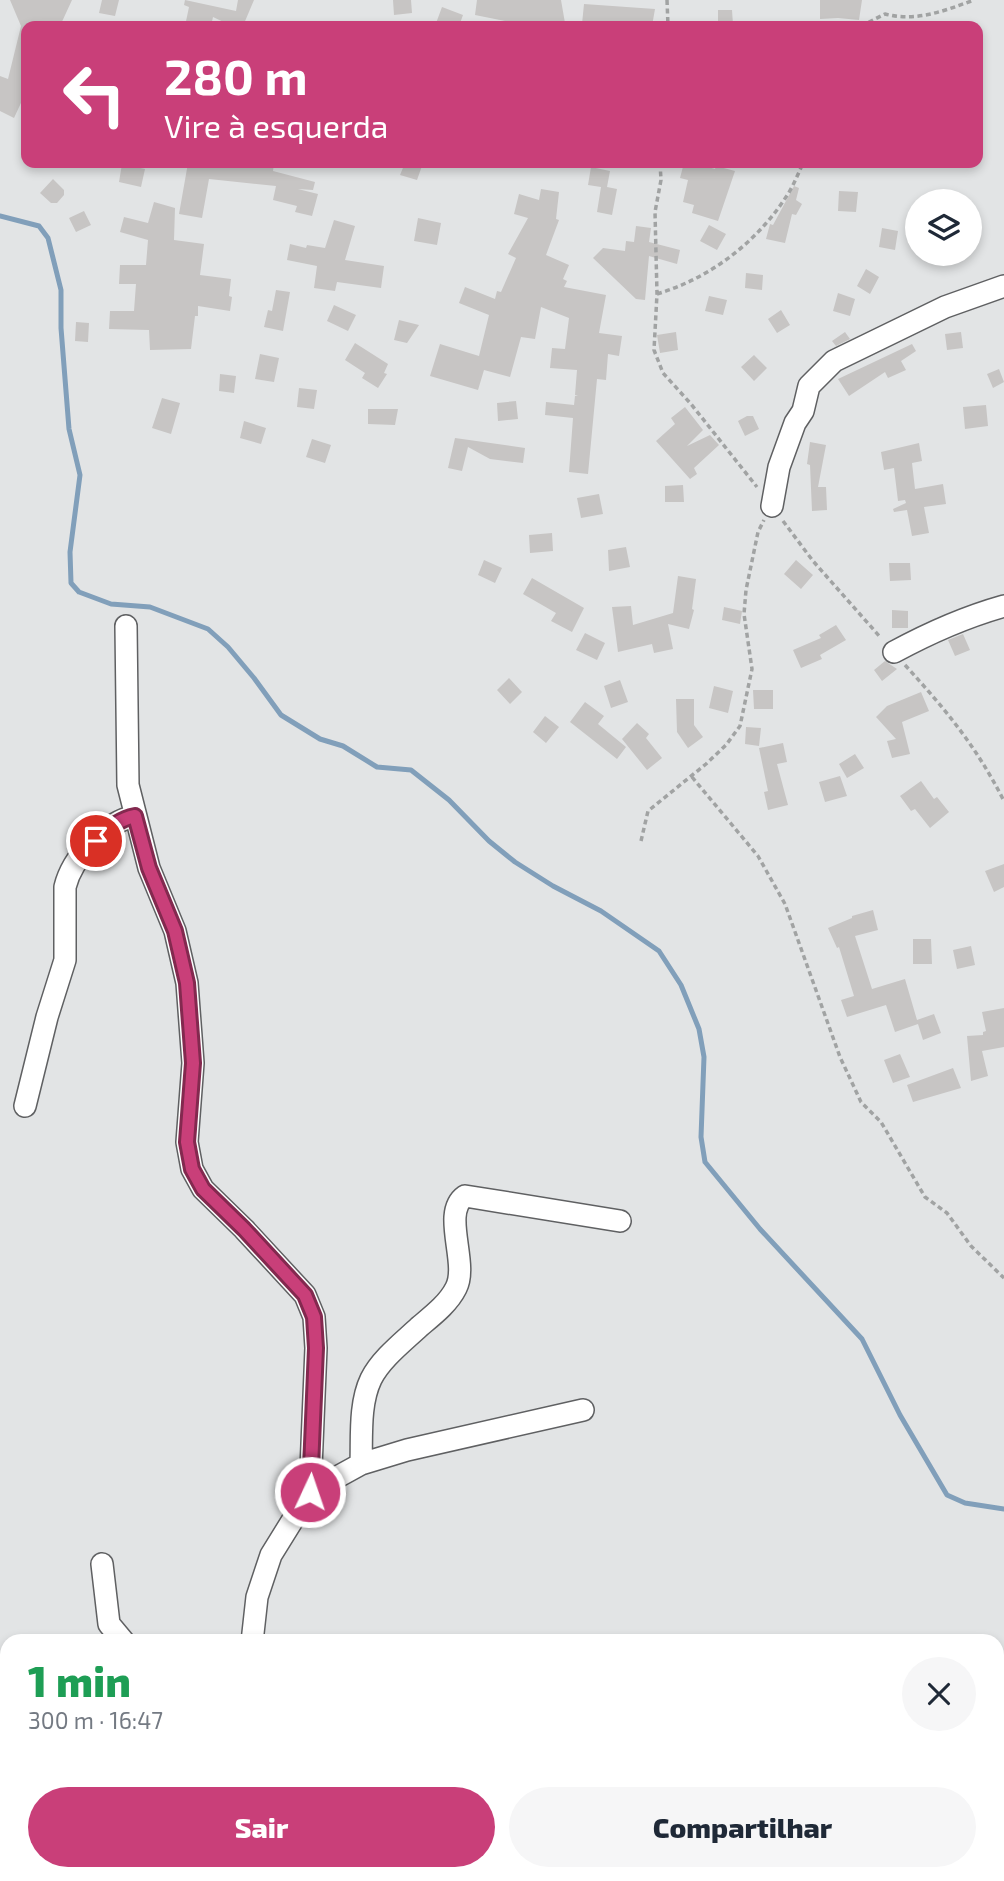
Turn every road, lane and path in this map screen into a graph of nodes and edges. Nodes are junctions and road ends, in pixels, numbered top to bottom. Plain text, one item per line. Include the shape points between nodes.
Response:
1 (667, 0) edge
2 (974, 0) edge
3 (668, 21) edge
4 (871, 21) edge
5 (660, 168) edge
6 (801, 168) edge
7 (1004, 286) edge
8 (657, 294) junction
9 (772, 506) junction
10 (1004, 606) edge
11 (126, 626) dead end
12 (894, 652) dead end
13 (692, 777) junction
14 (135, 816) junction
15 (642, 841) dead end
16 (25, 1106) dead end
17 (620, 1221) dead end
18 (1004, 1278) edge
19 (583, 1410) dead end
20 (361, 1464) junction
21 (310, 1492) junction
22 (102, 1564) dead end
23 (117, 1634) edge
24 (252, 1634) edge

1 - 3 path
2 - 4 path via 929,15 903,18 884,14
5 - 8 path via 655,212
6 - 8 path via 787,196 744,245 708,274
7 - 9 street via 945,307 834,361 809,386 779,467
8 - 9 path via 653,333 658,364
9 - 13 path via 758,532 746,590 744,614 752,669 740,726
10 - 12 street via 927,634
11 - 14 street via 128,785
13 - 15 path via 648,811
13 - 18 path via 758,856 785,904 840,1057 861,1101 881,1122 925,1197 947,1213 971,1246
14 - 16 street via 107,829 68,875 65,960
14 - 21 street via 149,868 175,931 187,983 193,1063 187,1142 192,1169 203,1189 305,1295 314,1317
17 - 20 street via 465,1196 458,1201 457,1287 372,1377 364,1402
19 - 20 street
20 - 21 street
21 - 24 street via 271,1555 257,1597
22 - 23 street via 109,1624

